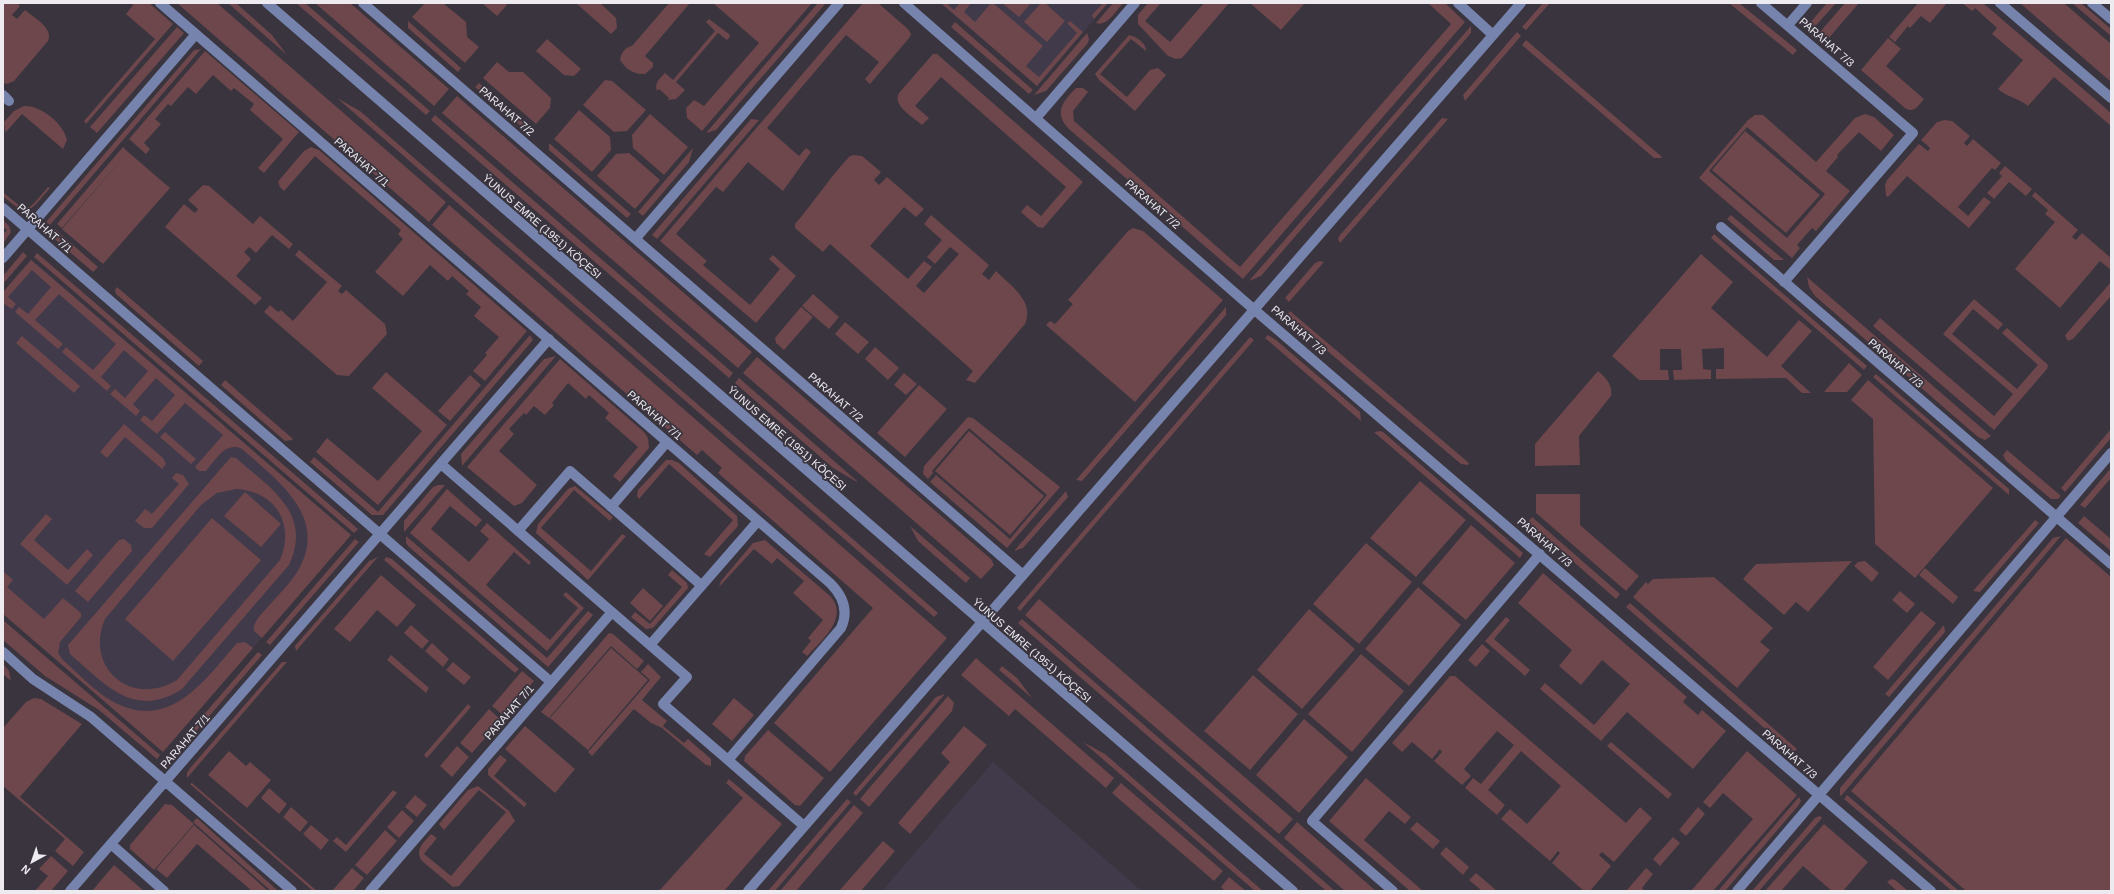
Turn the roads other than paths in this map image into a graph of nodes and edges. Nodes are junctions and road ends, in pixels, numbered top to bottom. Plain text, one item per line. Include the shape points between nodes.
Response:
1 (160, 3) edge
2 (267, 3) edge
3 (363, 3) edge
4 (839, 3) edge
5 (904, 3) edge
6 (1135, 3) edge
7 (1458, 3) edge
8 (1521, 3) edge
9 (1761, 3) edge
10 (1807, 3) edge
11 (2000, 3) edge
12 (2092, 3) edge
13 (2111, 19) edge
14 (1788, 25) junction
15 (196, 34) junction
16 (1493, 35) junction
17 (2111, 98) edge
18 (1036, 118) junction
19 (3, 208) edge
20 (1720, 227) dead end
21 (28, 229) junction
22 (636, 238) junction
23 (3, 258) edge
24 (1784, 282) junction
25 (1255, 308) junction
26 (549, 339) junction
27 (667, 442) junction
28 (2111, 453) edge
29 (441, 464) junction
30 (611, 507) junction
31 (2056, 516) junction
32 (758, 521) junction
33 (518, 531) junction
34 (380, 534) junction
35 (1540, 554) junction
36 (2111, 564) edge
37 (1022, 574) junction
38 (702, 586) junction
39 (612, 612) junction
40 (980, 621) junction
41 (650, 645) junction
42 (3, 652) edge
43 (551, 682) junction
44 (728, 760) junction
45 (165, 782) junction
46 (1819, 795) junction
47 (804, 826) junction
48 (111, 844) junction
49 (70, 891) edge
50 (164, 891) edge
51 (292, 891) edge
52 (370, 891) edge
53 (748, 891) edge
54 (1293, 891) edge
55 (1393, 891) edge
56 (1737, 891) edge
57 (1931, 891) edge

1 - 15 street, PARAHAT 7/1
2 - 40 street, ÝUNUS EMRE (1951) KÖÇESI
3 - 22 street, PARAHAT 7/2
4 - 22 street
5 - 18 street, PARAHAT 7/2
6 - 18 street
7 - 16 street
8 - 16 street
9 - 14 street, PARAHAT 7/3
10 - 14 street
11 - 17 street
12 - 13 street
14 - 24 street, PARAHAT 7/3 via 1913,132
15 - 21 street
15 - 26 street, PARAHAT 7/1
16 - 25 street
18 - 25 street, PARAHAT 7/2
19 - 21 street, PARAHAT 7/1
20 - 24 street, PARAHAT 7/3
21 - 23 street
21 - 34 street, PARAHAT 7/1
22 - 37 street, PARAHAT 7/2
24 - 31 street, PARAHAT 7/3
25 - 35 street, PARAHAT 7/3
25 - 37 street
26 - 27 street, PARAHAT 7/1
26 - 29 street, PARAHAT 7/1
27 - 30 street
27 - 32 street, PARAHAT 7/1
28 - 31 street, PARAHAT 7/3
29 - 33 street
29 - 34 street, PARAHAT 7/1
30 - 33 street via 570,471
30 - 38 street
31 - 36 street, PARAHAT 7/3
31 - 46 street, PARAHAT 7/3
32 - 38 street
32 - 44 street, PARAHAT 7/1 via 830,583 846,610 844,623 837,634
33 - 39 street
34 - 43 street, PARAHAT 7/1
34 - 45 street, PARAHAT 7/1
35 - 46 street, PARAHAT 7/3
35 - 55 street via 1312,821
37 - 40 street
38 - 41 street
39 - 41 street
39 - 43 street
40 - 47 street
40 - 54 street, ÝUNUS EMRE (1951) KÖÇESI
41 - 44 street via 687,677 663,704
42 - 45 street, PARAHAT 7/1 via 32,679 91,717
43 - 52 street, PARAHAT 7/1
44 - 47 street
45 - 48 street, PARAHAT 7/1
45 - 51 street, PARAHAT 7/1
46 - 56 street, PARAHAT 7/3
46 - 57 street, PARAHAT 7/3
47 - 53 street
48 - 49 street, PARAHAT 7/1
48 - 50 street

